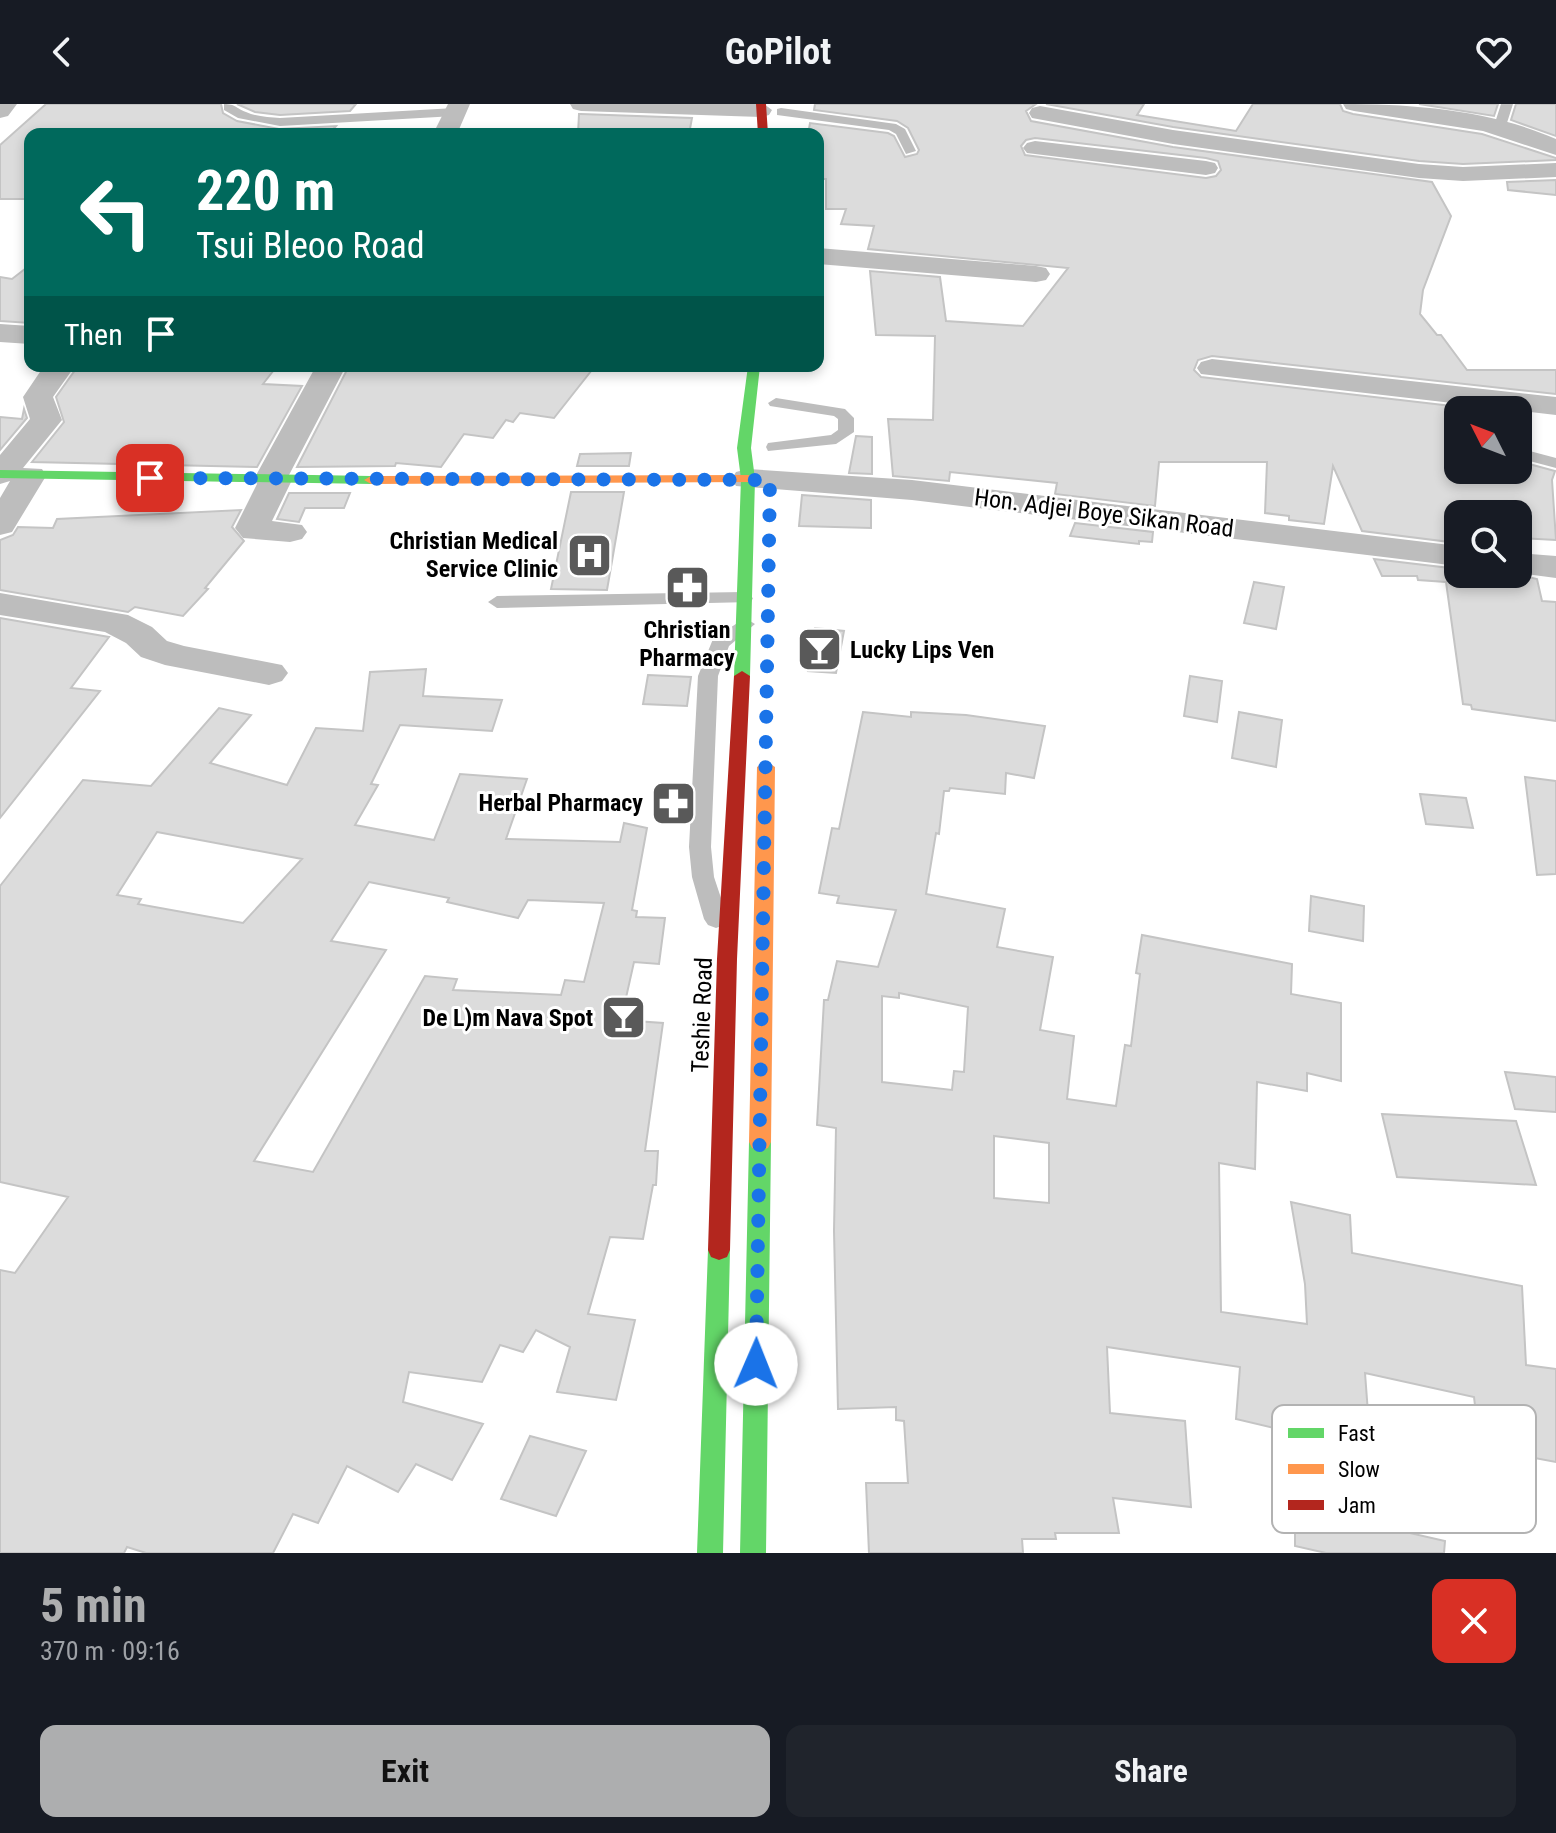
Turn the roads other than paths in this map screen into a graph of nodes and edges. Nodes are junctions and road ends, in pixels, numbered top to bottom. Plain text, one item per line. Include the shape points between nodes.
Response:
1 (6, 104) edge
2 (230, 104) edge
3 (581, 104) edge
4 (1354, 104) edge
5 (1507, 104) edge
6 (771, 107) edge
7 (457, 108) edge
8 (0, 111) edge
9 (1040, 113) dead end
10 (1188, 117) dead end
11 (448, 128) edge
12 (765, 128) edge
13 (780, 128) edge
14 (1499, 129) junction
15 (1173, 137) junction
16 (1035, 148) dead end
17 (1556, 148) edge
18 (910, 151) dead end
19 (1155, 163) junction
20 (1232, 170) dead end
21 (1556, 170) edge
22 (824, 256) edge
23 (1036, 274) dead end
24 (0, 333) edge
25 (24, 335) edge
26 (1212, 368) dead end
27 (55, 372) edge
28 (328, 372) edge
29 (753, 372) edge
30 (1556, 406) edge
31 (771, 443) junction
32 (1532, 457) edge
33 (1556, 463) edge
34 (10, 475) edge
35 (273, 480) junction
36 (0, 525) edge
37 (290, 532) dead end
38 (1444, 554) edge
39 (1532, 564) edge
40 (1556, 567) edge
41 (744, 598) junction
42 (497, 602) dead end
43 (0, 604) edge
44 (745, 624) junction
45 (269, 673) dead end
46 (766, 748) dead end
47 (727, 959) junction
48 (710, 1553) edge
49 (753, 1553) edge

1 - 8 street
2 - 7 lane via 239,116 307,123
3 - 6 street
4 - 14 street
5 - 14 lane
6 - 12 main road
6 - 13 main road
6 - 18 lane via 892,127 901,132
7 - 11 street
9 - 15 street
10 - 15 street
14 - 17 street
15 - 19 street
15 - 21 street via 1419,171
16 - 19 street
19 - 20 street
22 - 23 street
24 - 25 street
26 - 30 street
27 - 34 street via 38,393 37,405 46,420
28 - 35 street
29 - 31 main road, Teshie Road via 744,448
31 - 35 main road
31 - 38 street, Hon. Adjei Boye Sikan Road via 943,494
31 - 41 main road, Teshie Road
32 - 33 lane
34 - 35 main road
34 - 36 street
35 - 37 street via 252,528
39 - 40 street
41 - 42 lane
41 - 44 main road, Teshie Road
43 - 45 street via 115,623 154,649 178,657
44 - 47 main road, Teshie Road
44 - 47 lane via 720,643 708,676 700,847 703,877
46 - 49 main road
47 - 48 main road, Teshie Road

